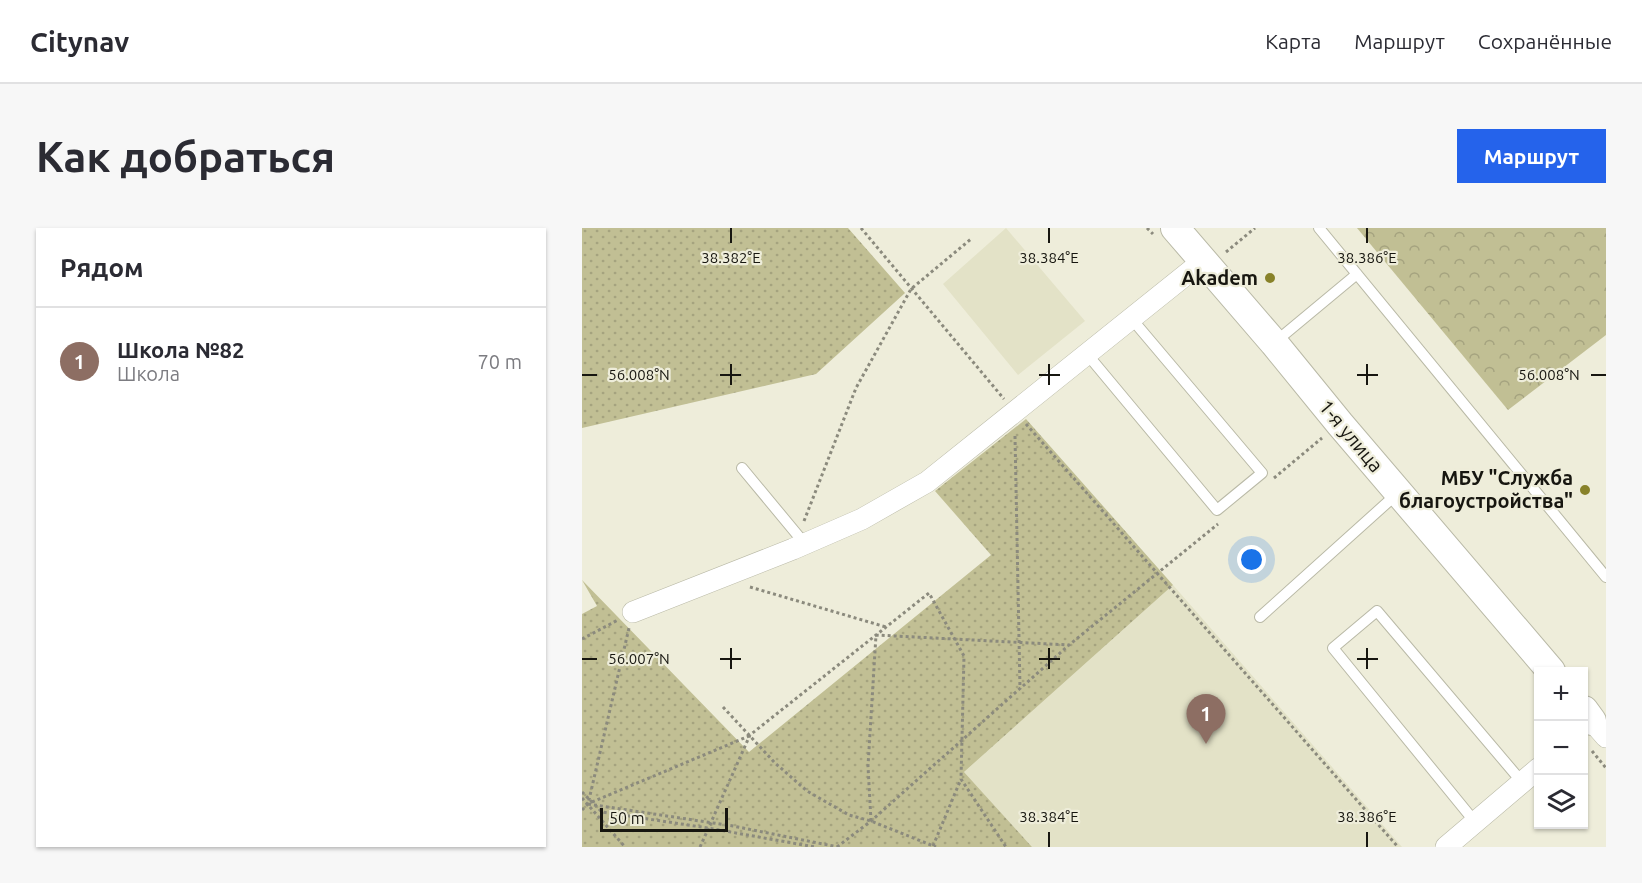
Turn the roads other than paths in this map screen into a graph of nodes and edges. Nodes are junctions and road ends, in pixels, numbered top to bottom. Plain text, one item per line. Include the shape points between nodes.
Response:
1 (1175, 228) edge
2 (1319, 228) edge
3 (1203, 261) junction
4 (1357, 274) junction
5 (1131, 318) junction
6 (1274, 343) junction
7 (1087, 354) junction
8 (742, 468) dead end
9 (1399, 492) junction
10 (799, 546) junction
11 (1606, 577) edge
12 (633, 612) road end
13 (1260, 617) dead end
14 (1547, 667) edge
15 (1534, 772) edge
16 (1522, 782) junction
17 (1475, 822) junction
18 (1446, 847) edge

1 - 3 street, 1-я улица
2 - 4 lane
3 - 5 street
3 - 6 street, 1-я улица
4 - 6 lane
4 - 11 lane
5 - 7 street
5 - 7 lane via 1262,473 1217,510
6 - 9 street, 1-я улица
7 - 10 street via 927,482 862,519
8 - 10 lane
9 - 13 lane
9 - 14 street, 1-я улица
10 - 12 street
15 - 16 street
16 - 17 street
16 - 17 lane via 1377,611 1333,648
17 - 18 street

